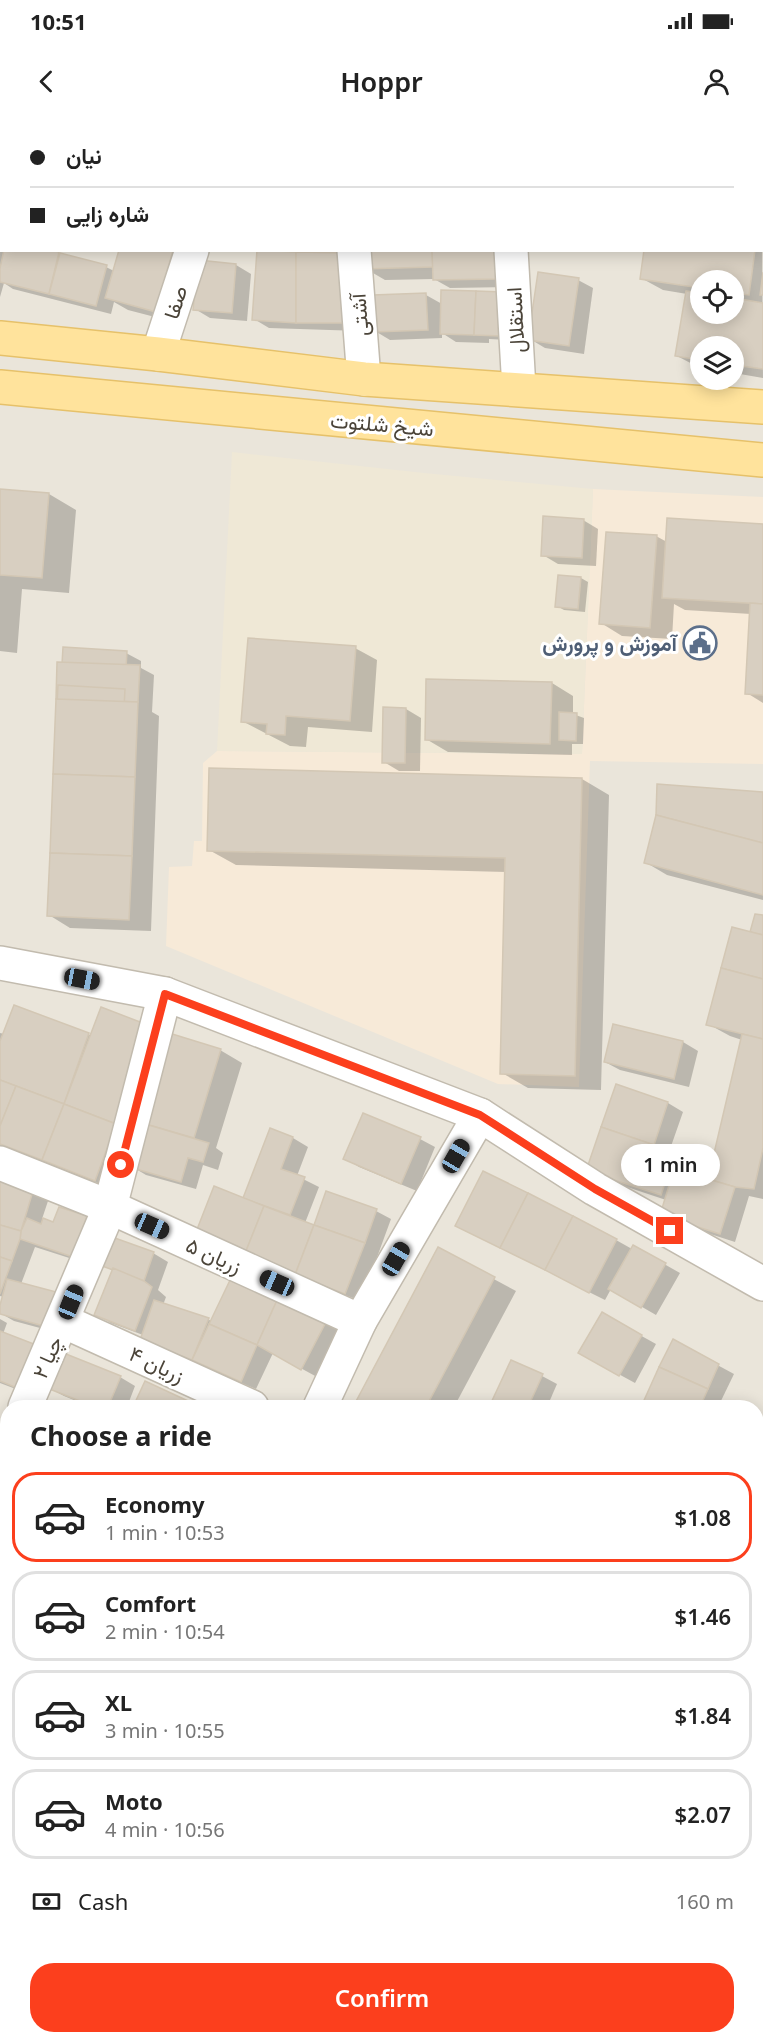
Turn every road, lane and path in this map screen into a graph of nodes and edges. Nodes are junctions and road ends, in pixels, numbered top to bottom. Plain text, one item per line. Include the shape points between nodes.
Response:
1 (191, 252) edge
2 (354, 252) edge
3 (511, 252) edge
4 (0, 338) edge
5 (158, 354) junction
6 (364, 379) junction
7 (0, 387) edge
8 (519, 389) junction
9 (763, 407) edge
10 (763, 460) edge
11 (0, 963) edge
12 (165, 994) junction
13 (480, 1115) junction
14 (0, 1163) edge
15 (110, 1207) junction
16 (763, 1284) edge
17 (63, 1320) junction
18 (360, 1321) junction
19 (28, 1400) edge
20 (237, 1400) edge
21 (323, 1400) edge

1 - 5 street, صفا
2 - 6 street, آشتی
3 - 8 street, استقلال
4 - 5 main road, شیخ شلتوت
5 - 6 main road, شیخ شلتوت
6 - 8 main road, شیخ شلتوت
7 - 10 main road, شیخ شلتوت
8 - 9 main road, شیخ شلتوت
11 - 12 street
12 - 13 street
12 - 15 street, چیا ۲
13 - 16 street via 595,1189
13 - 18 street
14 - 15 street, زریان ۵
15 - 17 street, چیا ۲
15 - 18 street, زریان ۵
17 - 19 street, چیا ۲
17 - 20 street, زریان ۴
18 - 21 street

